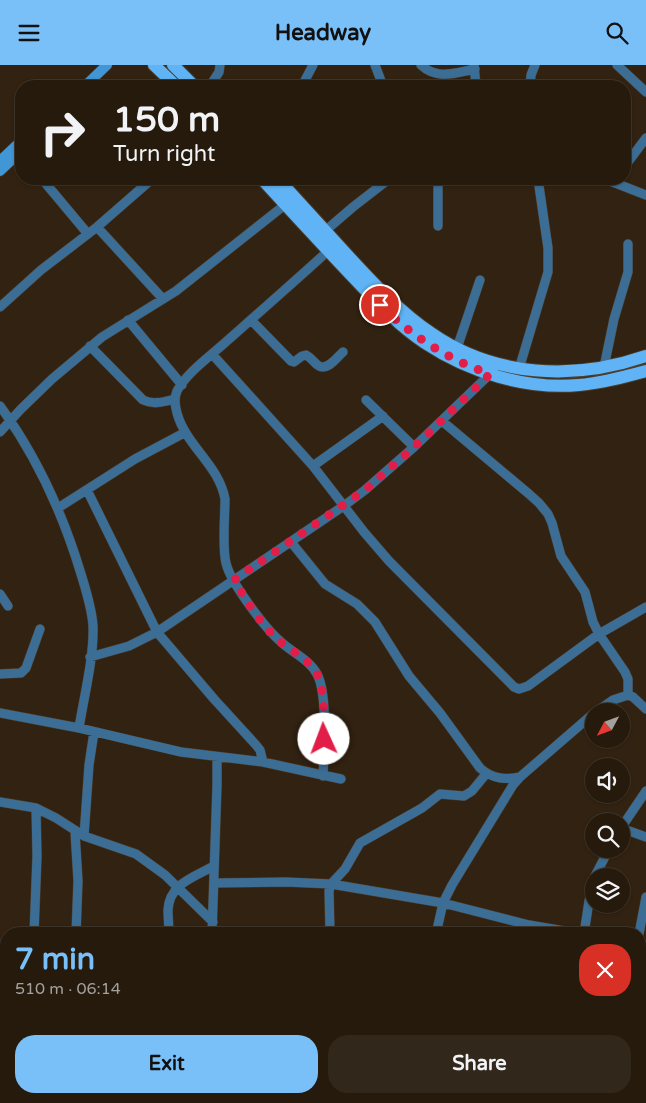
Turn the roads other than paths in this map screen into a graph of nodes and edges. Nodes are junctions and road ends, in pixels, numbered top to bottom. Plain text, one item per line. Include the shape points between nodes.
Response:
1 (106, 65) edge
2 (154, 65) edge
3 (173, 65) edge
4 (220, 65) edge
5 (313, 65) edge
6 (375, 65) edge
7 (421, 65) edge
8 (534, 65) edge
9 (616, 65) edge
10 (633, 65) edge
11 (475, 67) edge
12 (627, 74) junction
13 (91, 80) edge
14 (170, 80) edge
15 (188, 80) edge
16 (214, 80) edge
17 (305, 80) edge
18 (381, 80) edge
19 (476, 80) edge
20 (531, 80) edge
21 (646, 92) edge
22 (646, 138) edge
23 (15, 147) edge
24 (15, 158) edge
25 (631, 158) edge
26 (0, 161) edge
27 (0, 171) edge
28 (47, 185) edge
29 (145, 185) edge
30 (268, 185) edge
31 (283, 185) edge
32 (381, 185) edge
33 (438, 185) edge
34 (539, 185) edge
35 (623, 185) edge
36 (646, 195) edge
37 (286, 204) junction
38 (438, 226) dead end
39 (97, 227) junction
40 (325, 231) junction
41 (88, 234) junction
42 (628, 244) dead end
43 (328, 251) junction
44 (356, 272) junction
45 (480, 280) dead end
46 (163, 299) junction
47 (0, 307) edge
48 (128, 320) junction
49 (251, 320) junction
50 (90, 346) junction
51 (457, 348) junction
52 (343, 352) dead end
53 (212, 354) junction
54 (646, 356) edge
55 (604, 367) junction
56 (519, 369) junction
57 (646, 371) edge
58 (490, 374) junction
59 (182, 385) junction
60 (175, 399) junction
61 (366, 400) dead end
62 (0, 406) edge
63 (383, 416) junction
64 (11, 421) junction
65 (442, 421) junction
66 (0, 432) edge
67 (184, 433) junction
68 (414, 447) junction
69 (313, 466) junction
70 (87, 491) junction
71 (344, 505) junction
72 (58, 508) junction
73 (291, 542) junction
74 (234, 580) junction
75 (0, 594) edge
76 (8, 605) dead end
77 (646, 607) edge
78 (40, 629) dead end
79 (157, 632) junction
80 (599, 634) junction
81 (90, 657) junction
82 (0, 674) edge
83 (628, 695) junction
84 (608, 703) edge
85 (646, 709) edge
86 (0, 713) edge
87 (585, 721) edge
88 (79, 728) junction
89 (94, 733) junction
90 (217, 757) junction
91 (263, 762) junction
92 (486, 774) junction
93 (323, 776) junction
94 (520, 777) junction
95 (341, 779) dead end
96 (646, 791) edge
97 (0, 802) edge
98 (36, 808) junction
99 (630, 815) edge
100 (630, 831) edge
101 (80, 834) junction
102 (646, 837) edge
103 (214, 867) junction
104 (214, 883) junction
105 (331, 884) junction
106 (178, 887) junction
107 (646, 897) edge
108 (443, 903) junction
109 (587, 913) edge
110 (213, 923) junction
111 (34, 927) edge
112 (76, 927) edge
113 (169, 927) edge
114 (213, 927) edge
115 (330, 927) edge
116 (438, 927) edge
117 (541, 927) edge
118 (584, 927) edge
119 (640, 927) edge

1 - 13 street
2 - 14 main road
3 - 15 main road
4 - 16 street
5 - 17 street
6 - 18 street
7 - 11 street via 439,75
8 - 20 street
9 - 12 street
10 - 12 street
11 - 19 street
12 - 21 street
22 - 25 street
23 - 26 street
24 - 27 street
28 - 41 street
29 - 39 street
30 - 37 main road
31 - 40 main road
32 - 40 street
33 - 38 street
34 - 56 street via 548,248 548,272
35 - 36 street
37 - 43 main road
37 - 46 street
39 - 41 street
39 - 46 street
40 - 44 main road
41 - 47 street
42 - 55 street via 628,272
43 - 44 main road
43 - 49 street
44 - 51 main road via 432,334
44 - 58 main road via 394,319 424,343
45 - 51 street
46 - 48 street
48 - 50 street
48 - 59 street
49 - 52 street via 291,361 306,355 324,367
49 - 53 street
50 - 60 street via 143,400 157,403
50 - 64 street via 38,391
51 - 56 main road
53 - 59 street
53 - 69 street
54 - 55 main road
55 - 56 main road via 572,372
57 - 58 main road via 567,386 518,381
58 - 65 street
59 - 60 street
60 - 67 street
61 - 63 street
62 - 64 street
63 - 68 street
63 - 69 street
64 - 66 street
64 - 72 street via 36,462
65 - 68 street
65 - 80 street via 540,503 552,523 561,556 585,592
67 - 70 street
67 - 74 street via 223,489 225,561
68 - 71 street
69 - 71 street
70 - 72 street
70 - 79 street
71 - 73 street
71 - 80 street via 389,561 514,687 528,687
72 - 81 street via 90,607 93,626
73 - 74 street
73 - 92 street via 325,584 356,604 375,622 409,676
74 - 79 street
74 - 93 street via 268,630 317,675 322,693
75 - 76 street
77 - 80 street
78 - 82 street via 26,668 21,673
79 - 81 street via 129,646
79 - 91 street via 256,745
80 - 83 street via 625,672
81 - 88 street
83 - 84 street
83 - 85 street
86 - 88 street
87 - 94 street
88 - 89 street
89 - 90 street via 181,753
89 - 101 street
90 - 91 street
90 - 103 street
91 - 93 street
92 - 94 street via 500,779
92 - 105 street via 464,797 440,795 366,838
93 - 95 street
94 - 108 street via 506,795
96 - 99 street
97 - 98 street
98 - 101 street
98 - 111 street
100 - 102 street
101 - 106 street via 136,854
101 - 112 street
103 - 104 street
103 - 106 street
104 - 105 street
104 - 110 street
105 - 108 street
105 - 115 street
106 - 110 street
106 - 113 street via 170,898
107 - 119 street
108 - 116 street
108 - 117 street
109 - 118 street
110 - 114 street

